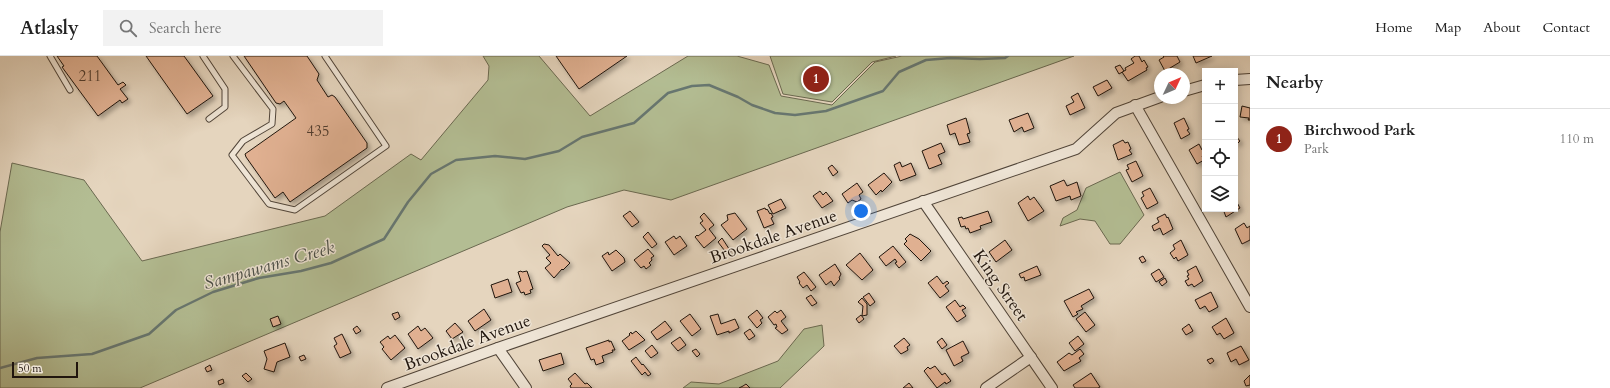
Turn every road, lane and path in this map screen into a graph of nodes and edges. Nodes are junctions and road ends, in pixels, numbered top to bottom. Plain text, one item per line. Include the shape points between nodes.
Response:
1 (50, 56) edge
2 (203, 56) edge
3 (232, 56) edge
4 (325, 56) edge
5 (1250, 78) edge
6 (1238, 80) edge
7 (1202, 87) edge
8 (70, 90) dead end
9 (1190, 90) edge
10 (1154, 99) edge
11 (1135, 105) junction
12 (209, 119) dead end
13 (923, 201) junction
14 (1250, 307) edge
15 (498, 348) junction
16 (1031, 357) junction
17 (387, 388) edge
18 (526, 388) edge
19 (986, 388) edge
20 (1052, 388) edge

1 - 8 lane
2 - 12 lane via 225,89 225,107
3 - 4 lane via 273,109 272,124 243,141 232,155 269,204 295,210 386,146
5 - 6 street
7 - 9 street
10 - 11 street, Brookdale Avenue
11 - 13 street, Brookdale Avenue via 1116,113 1076,149
11 - 14 street
13 - 15 street, Brookdale Avenue
13 - 16 street, King Street
15 - 17 street, Brookdale Avenue
15 - 18 street
16 - 19 street
16 - 20 street, King Street

